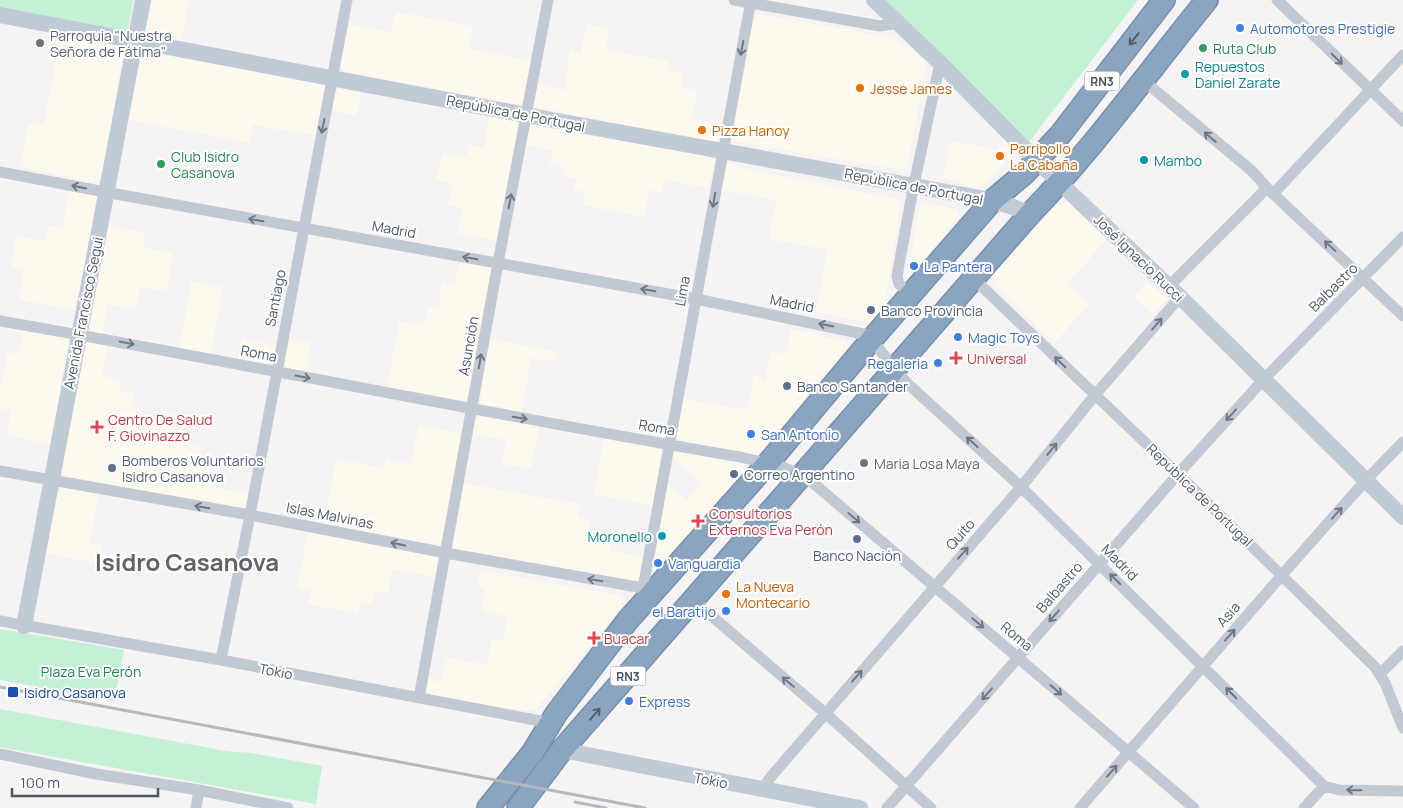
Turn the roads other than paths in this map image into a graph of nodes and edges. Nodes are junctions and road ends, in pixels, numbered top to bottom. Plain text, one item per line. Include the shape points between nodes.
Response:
1 (143, 0) edge
2 (347, 0) edge
3 (548, 0) edge
4 (734, 0) edge
5 (874, 0) edge
6 (1164, 0) edge
7 (1207, 0) edge
8 (1277, 0) edge
9 (751, 2) edge
10 (0, 15) edge
11 (898, 23) junction
12 (136, 40) junction
13 (1403, 55) edge
14 (940, 63) junction
15 (333, 78) junction
16 (1144, 82) junction
17 (1370, 91) junction
18 (526, 115) junction
19 (1403, 121) edge
20 (723, 152) junction
21 (1037, 161) junction
22 (0, 172) edge
23 (1061, 182) junction
24 (915, 186) junction
25 (1270, 191) junction
26 (105, 192) junction
27 (992, 202) junction
28 (1029, 215) junction
29 (304, 229) junction
30 (1403, 237) edge
31 (498, 263) junction
32 (1363, 278) junction
33 (974, 280) junction
34 (1175, 292) junction
35 (911, 295) junction
36 (696, 299) junction
37 (1403, 316) edge
38 (0, 321) edge
39 (79, 334) junction
40 (872, 339) junction
41 (895, 370) junction
42 (276, 372) junction
43 (1264, 379) junction
44 (1095, 395) junction
45 (472, 409) junction
46 (1403, 442) edge
47 (669, 444) junction
48 (769, 462) junction
49 (0, 471) edge
50 (1178, 474) junction
51 (803, 476) junction
52 (1366, 480) junction
53 (51, 481) junction
54 (1021, 486) junction
55 (250, 515) junction
56 (1403, 517) edge
57 (446, 553) junction
58 (1100, 563) junction
59 (1282, 575) junction
60 (934, 586) junction
61 (647, 592) junction
62 (694, 601) junction
63 (0, 621) edge
64 (24, 626) junction
65 (1403, 651) edge
66 (1019, 657) junction
67 (221, 660) junction
68 (1203, 666) junction
69 (1380, 674) junction
70 (418, 698) junction
71 (825, 713) junction
72 (551, 723) junction
73 (1403, 728) edge
74 (562, 750) junction
75 (1128, 752) junction
76 (0, 754) edge
77 (906, 785) junction
78 (1324, 786) junction
79 (199, 790) junction
80 (763, 790) junction
81 (1403, 791) edge
82 (196, 808) edge
83 (288, 808) edge
84 (488, 808) edge
85 (518, 808) edge
86 (860, 808) edge
87 (887, 808) edge
88 (931, 808) edge
89 (1080, 808) edge
90 (1194, 808) edge
91 (1304, 808) edge

1 - 12 street, Avenida Francisco Segui
2 - 15 street, Santiago
3 - 18 street, Asunción
4 - 9 street
5 - 11 street, José Ignacio Rucci
6 -> 21 highway, RN3
7 - 16 highway, RN3
8 -> 17 street
9 - 11 street via 880,26
9 -> 20 street, Lima
10 - 12 street, República de Portugal
11 - 14 street, José Ignacio Rucci
12 - 15 street, República de Portugal
12 - 26 street, Avenida Francisco Segui
13 - 17 street, Quito
14 - 21 street, José Ignacio Rucci
14 - 24 street
15 - 18 street, República de Portugal
15 -> 29 street, Santiago
16 - 23 highway, RN3
25 -> 16 street via 1252,171
17 - 19 street
17 - 25 street, Quito
18 - 20 street, República de Portugal
31 -> 18 street, Asunción
20 - 24 street, República de Portugal
20 -> 36 street, Lima
21 - 23 street, José Ignacio Rucci
21 - 27 highway, RN3
26 -> 22 street, Madrid
23 - 28 highway, RN3
23 - 34 street, José Ignacio Rucci
24 - 27 street, República de Portugal
24 - 35 street via 897,276
32 -> 25 street
25 - 34 street, Quito
29 -> 26 street, Madrid
26 - 39 street, Avenida Francisco Segui
27 - 28 street, República de Portugal
27 - 35 highway, RN3
28 - 33 highway, RN3
31 -> 29 street, Madrid
29 - 42 street, Santiago
30 - 32 street, Balbastro
36 -> 31 street, Madrid
45 -> 31 street, Asunción
32 - 37 street
32 - 43 street, Balbastro
33 - 41 highway, RN3
44 -> 33 street, República de Portugal
34 - 43 street, José Ignacio Rucci
44 -> 34 street, Quito
35 - 40 highway, RN3
40 -> 36 street, Madrid via 862,333
36 - 47 street, Lima
38 - 39 street, Roma
39 -> 42 street, Roma
39 - 53 street, Avenida Francisco Segui
40 - 41 street, Madrid
40 - 48 highway, RN3
41 - 51 highway, RN3
54 -> 41 street, Madrid
42 -> 45 street, Roma
42 - 55 street, Santiago
43 -> 50 street, Balbastro
43 - 52 street, José Ignacio Rucci
44 - 50 street, República de Portugal
54 -> 44 street, Quito
45 -> 47 street, Roma
45 - 57 street, Asunción
46 - 52 street, Asia
47 - 48 street, Roma
47 - 61 street, Lima
48 - 51 street, Roma
48 - 61 highway, RN3
49 - 53 street, Islas Malvinas
50 - 58 street, Balbastro
50 - 59 street, República de Portugal
51 -> 60 street, Roma
51 - 62 highway, RN3
52 - 56 street, José Ignacio Rucci
59 -> 52 street, Asia
55 -> 53 street, Islas Malvinas
53 - 64 street, Avenida Francisco Segui
54 - 58 street, Madrid
60 -> 54 street, Quito
57 -> 55 street, Islas Malvinas
55 - 67 street, Santiago
61 -> 57 street, Islas Malvinas
57 - 70 street, Asunción
58 -> 66 street, Balbastro
68 -> 58 street, Madrid
68 -> 59 street, Asia
59 - 69 street, República de Portugal
60 -> 66 street, Roma
71 -> 60 street, Quito
61 - 72 highway, RN3
71 -> 62 street
74 -> 62 highway, RN3
63 - 64 street, Tokio
64 - 67 street, Tokio
65 - 69 street
66 -> 75 street, Roma
66 -> 77 street, Balbastro
67 - 70 street, Tokio
68 - 75 street, Asia
78 -> 68 street, Madrid
69 - 73 street, República de Portugal
70 - 72 street, Tokio
71 - 77 street
71 - 80 street, Quito
72 - 84 highway, RN3 via 533,752
74 - 80 street, Tokio
74 - 85 highway, RN3
89 -> 75 street, Asia
75 - 90 street, Roma
76 - 79 street via 96,774
77 - 87 street, Balbastro
77 - 88 street
81 -> 78 street via 1339,790
78 - 91 street
79 - 82 street
79 - 83 street
80 - 86 street, Tokio

